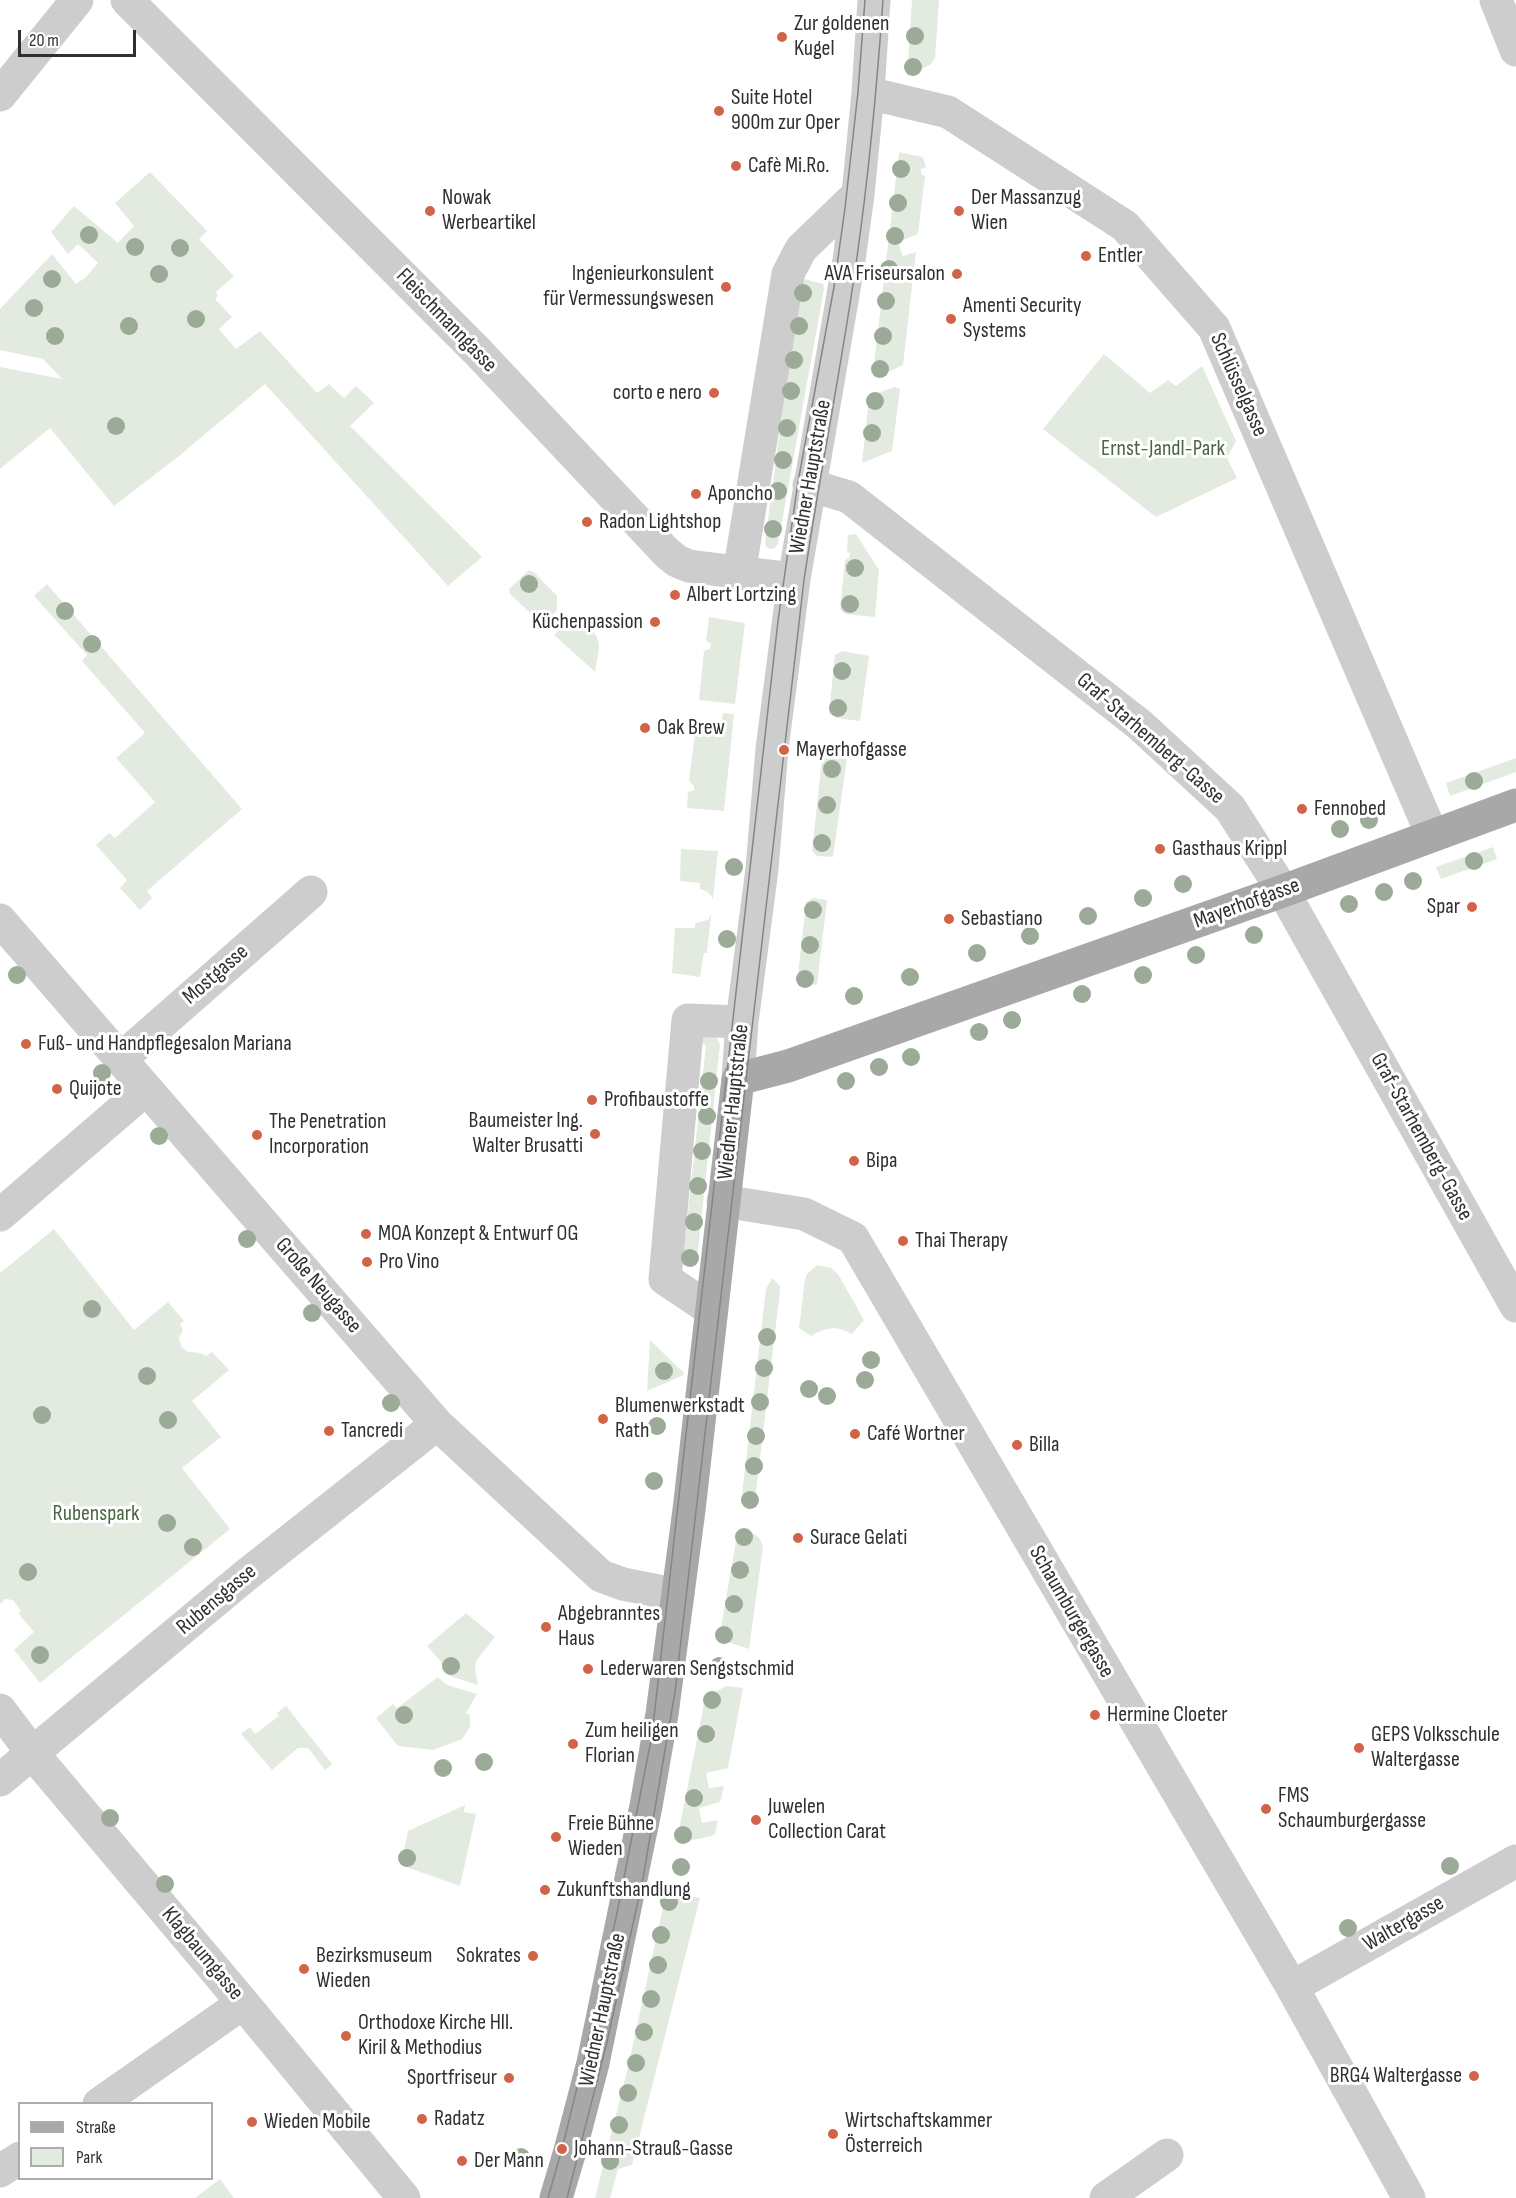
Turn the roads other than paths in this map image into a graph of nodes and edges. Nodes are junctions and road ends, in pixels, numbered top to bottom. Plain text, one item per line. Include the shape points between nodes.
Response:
1 (77, 0) edge
2 (127, 0) edge
3 (874, 0) edge
4 (1496, 0) edge
5 (1516, 50) edge
6 (868, 93) junction
7 (0, 95) edge
8 (858, 194) junction
9 (809, 485) junction
10 (740, 574) junction
11 (794, 579) junction
12 (1516, 805) edge
13 (1432, 835) junction
14 (1283, 891) junction
15 (310, 892) dead end
16 (0, 920) edge
17 (742, 1022) junction
18 (122, 1058) junction
19 (738, 1079) junction
20 (146, 1089) junction
21 (723, 1201) junction
22 (0, 1215) edge
23 (1516, 1306) edge
24 (710, 1309) junction
25 (437, 1424) junction
26 (678, 1595) junction
27 (0, 1710) edge
28 (33, 1754) junction
29 (0, 1780) edge
30 (1516, 1861) edge
31 (1292, 1987) junction
32 (243, 2003) junction
33 (100, 2102) edge
34 (1167, 2156) dead end
35 (18, 2158) edge
36 (0, 2171) edge
37 (404, 2198) edge
38 (555, 2198) edge
39 (1106, 2198) edge
40 (1409, 2198) edge

1 - 7 street
2 - 10 street, Fleischmanngasse via 477,351 659,546 689,566
3 - 6 street, Wiedner Hauptstraße
4 - 5 street
6 - 8 street, Wiedner Hauptstraße
6 - 13 street, Schlüsselgasse via 948,112 1125,226 1214,328
8 - 9 street, Wiedner Hauptstraße
8 - 10 street via 801,249 788,273
9 - 11 street, Wiedner Hauptstraße
9 - 14 street, Graf-Starhemberg-Gasse via 849,498 1140,725 1230,808
10 - 11 street, Fleischmanngasse
11 - 17 street, Wiedner Hauptstraße
12 - 13 main road, Mayerhofgasse
13 - 14 main road, Mayerhofgasse
14 - 19 main road, Mayerhofgasse via 788,1066
14 - 23 street, Graf-Starhemberg-Gasse
15 - 18 street, Mostgasse
16 - 18 street, Große Neugasse
17 - 19 street, Wiedner Hauptstraße
17 - 24 street via 688,1020 665,1279
18 - 20 street, Große Neugasse
19 - 21 main road, Wiedner Hauptstraße
20 - 22 street
20 - 25 street, Große Neugasse
21 - 24 main road, Wiedner Hauptstraße
21 - 31 street, Schaumburgergasse via 804,1214 853,1238
24 - 26 main road, Wiedner Hauptstraße
25 - 26 street, Große Neugasse via 601,1576
25 - 28 street, Rubensgasse via 245,1576
26 - 38 main road, Wiedner Hauptstraße via 646,1806 593,2063
27 - 28 street, Klagbaumgasse
28 - 29 street, Rubensgasse
28 - 32 street, Klagbaumgasse
30 - 31 street, Waltergasse
31 - 40 street, Schaumburgergasse
32 - 33 street
32 - 37 street, Klagbaumgasse
34 - 39 street
35 - 36 street

